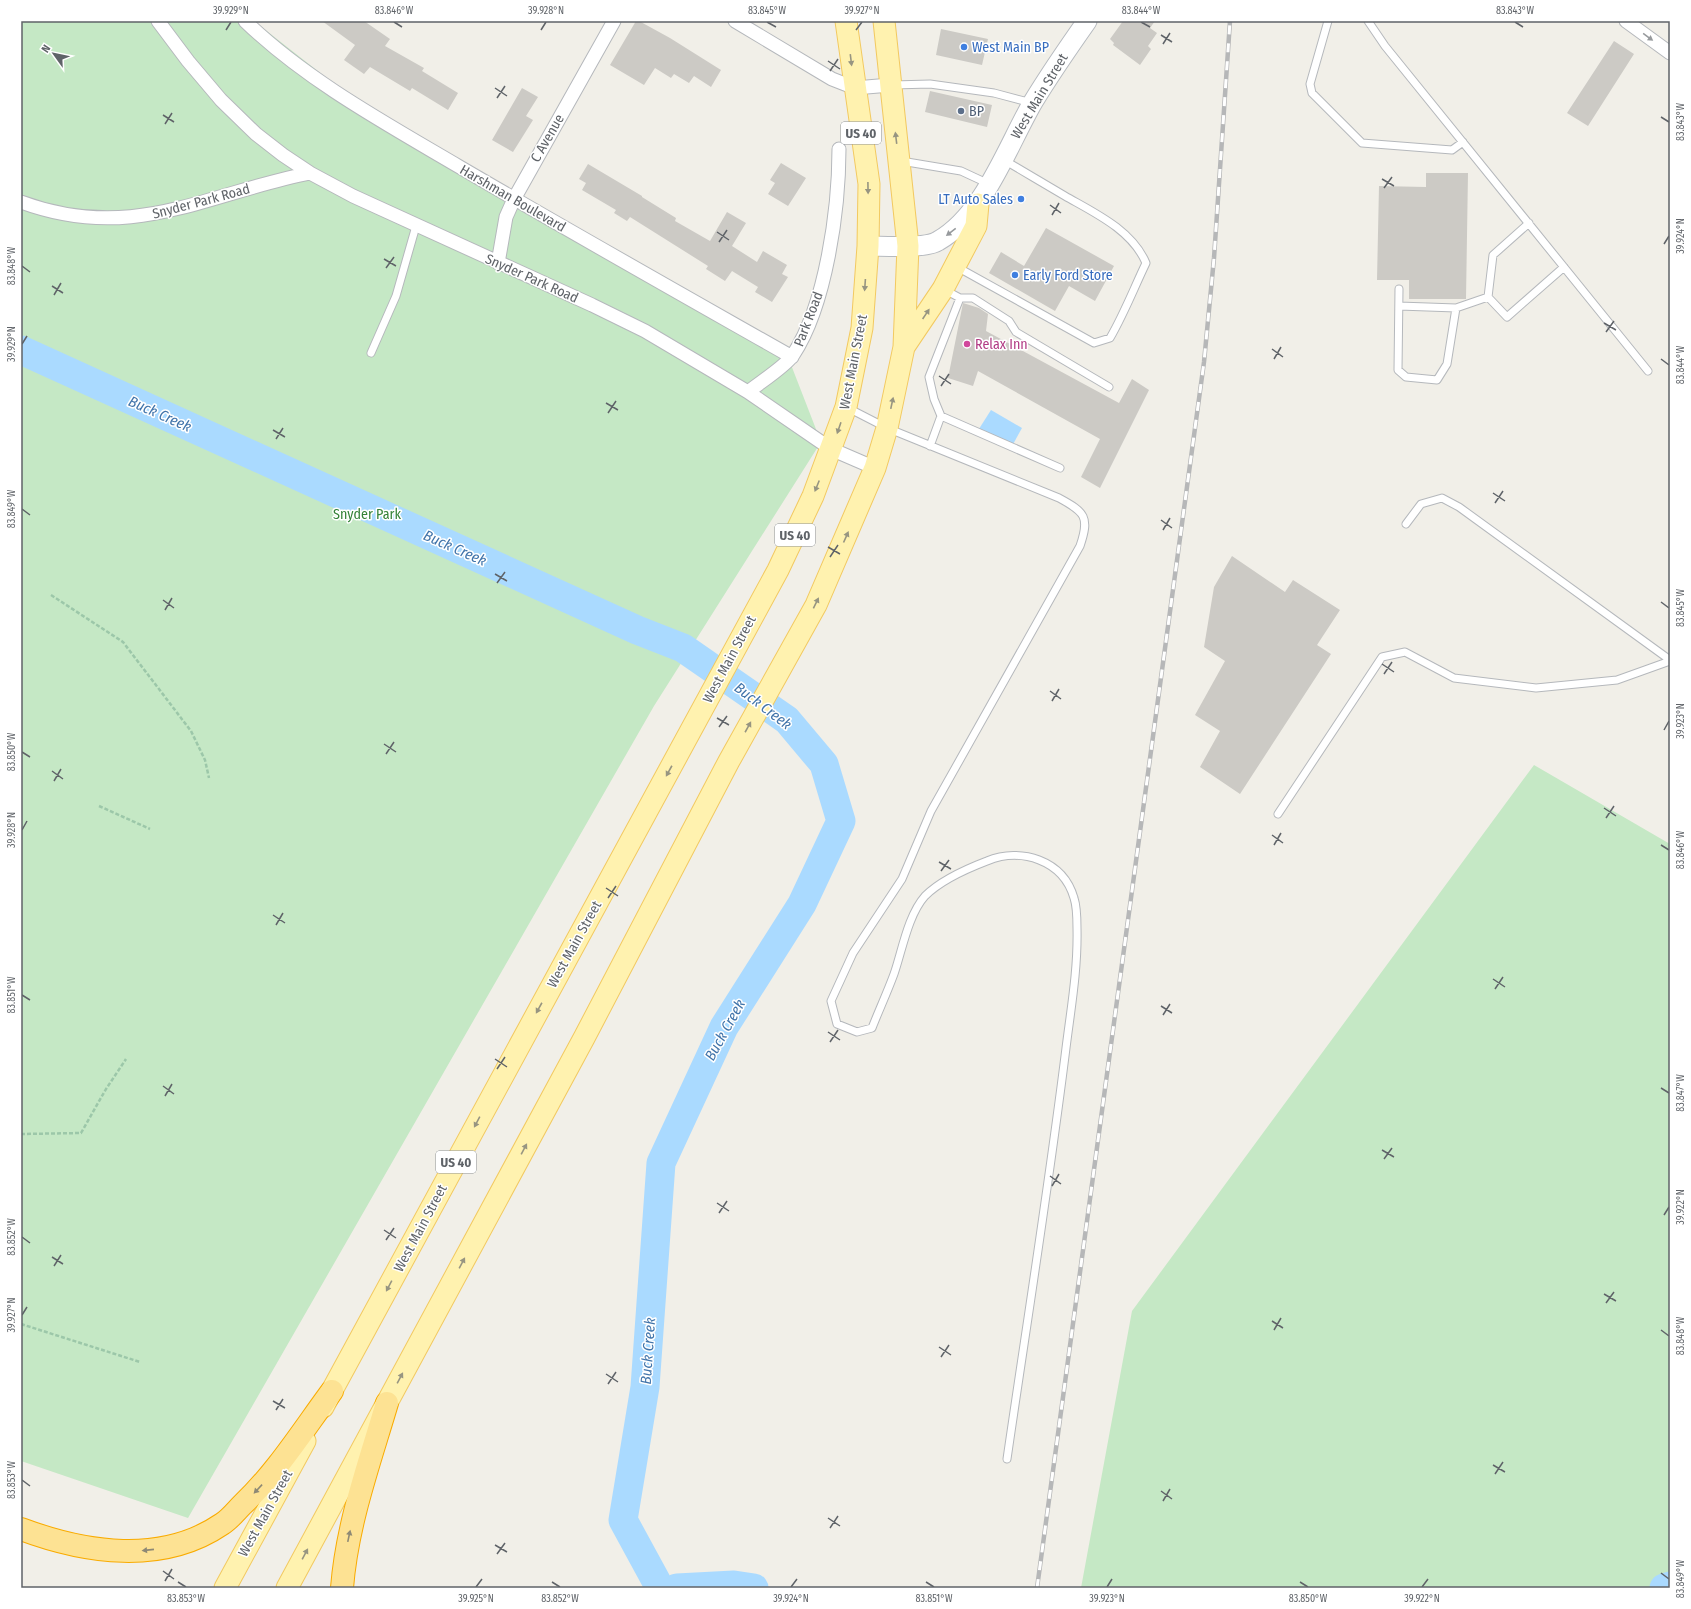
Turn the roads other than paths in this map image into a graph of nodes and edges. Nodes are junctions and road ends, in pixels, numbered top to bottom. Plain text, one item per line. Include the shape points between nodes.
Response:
1 (158, 21) edge
2 (245, 21) edge
3 (614, 21) edge
4 (735, 21) edge
5 (846, 21) edge
6 (884, 21) edge
7 (1087, 21) edge
8 (1328, 21) edge
9 (1368, 21) edge
10 (1626, 21) edge
11 (1670, 53) edge
12 (890, 85) junction
13 (854, 88) junction
14 (1033, 103) junction
15 (1463, 142) junction
16 (839, 149) dead end
17 (1002, 159) junction
18 (899, 161) junction
19 (310, 173) junction
20 (989, 184) junction
21 (514, 199) junction
22 (21, 202) edge
23 (978, 204) junction
24 (1529, 223) junction
25 (416, 226) junction
26 (868, 246) junction
27 (908, 246) junction
28 (498, 263) junction
29 (955, 266) junction
30 (1564, 267) junction
31 (1399, 289) dead end
32 (952, 293) junction
33 (1488, 297) junction
34 (1399, 306) junction
35 (1456, 308) junction
36 (904, 347) junction
37 (371, 353) dead end
38 (792, 357) junction
39 (1648, 371) dead end
40 (1109, 387) dead end
41 (748, 392) junction
42 (846, 407) junction
43 (941, 416) junction
44 (887, 428) junction
45 (930, 446) junction
46 (832, 449) junction
47 (875, 468) junction
48 (1060, 468) dead end
49 (1406, 524) dead end
50 (1670, 660) edge
51 (1278, 814) dead end
52 (332, 1391) junction
53 (387, 1403) junction
54 (1007, 1458) dead end
55 (21, 1529) edge
56 (225, 1588) edge
57 (287, 1588) edge
58 (342, 1588) edge

1 - 19 street, Snyder Park Road via 221,100 256,134
2 - 21 street, Harshman Boulevard via 271,44 332,89 384,123
3 - 21 street, C Avenue
4 - 13 street via 832,79
5 -> 13 main road, US 40
6 - 12 main road, US 40
7 - 14 street, West Main Street
8 - 15 lane via 1310,84 1312,93 1362,143 1452,150
9 - 15 lane via 1384,46
10 -> 11 street
12 - 13 street
12 - 14 lane via 930,84 994,93
18 -> 12 main road, US 40
13 -> 26 main road, US 40 via 868,184
14 - 17 street, West Main Street
15 - 24 lane
16 - 38 street, Park Road via 836,212 829,252 817,300 805,333
17 - 20 street, West Main Street
17 - 29 lane via 1103,218 1127,236 1142,252 1146,263 1110,338 1094,344
18 - 20 lane via 961,171
18 - 27 main road, US 40
19 - 22 street, Snyder Park Road via 168,212 130,218 69,215
19 - 25 street, Snyder Park Road
20 - 23 street, West Main Street
21 - 28 street, C Avenue via 506,217
21 - 38 street, Harshman Boulevard
23 -> 27 street, West Main Street via 954,230 936,242
23 - 29 main road via 976,226
24 - 30 lane
24 - 33 lane via 1493,255
25 - 28 street, Snyder Park Road
25 - 37 lane via 396,296
26 - 27 street, West Main Street
26 -> 42 main road, West Main Street / US 40 via 862,328
27 - 36 main road, US 40
28 - 41 street, Snyder Park Road via 645,331
29 - 32 main road
30 - 33 lane via 1507,317
30 - 39 lane
31 - 34 lane
36 -> 32 main road
32 - 40 lane via 973,298 1009,321 1016,332
32 - 43 lane via 929,377
33 - 35 lane
34 - 35 lane
34 - 35 lane via 1398,370 1406,378 1436,380 1447,364
44 -> 36 main road, US 40
38 - 41 street, Park Road
41 - 46 street
42 - 44 lane
42 -> 46 main road, West Main Street / US 40
43 - 45 lane
43 - 48 lane
44 - 45 lane
44 - 47 main road, US 40
45 - 54 lane via 1060,498 1078,508 1085,523 1080,546 931,811 902,879 852,953 831,1001 837,1024 857,1032 872,1028 917,908 925,896 940,884 974,866 992,859 1029,856 1043,861 1068,883 1077,913 1078,957 1060,1100
46 - 47 street
46 -> 52 main road, West Main Street / US 40 via 778,570
53 -> 47 main road, US 40 via 584,1038 729,761 822,592
49 - 50 lane via 1421,504 1442,498 1460,507
50 - 51 lane via 1617,680 1536,688 1454,678 1405,652 1382,657
52 -> 55 highway via 261,1487 223,1524 199,1537 148,1551 112,1551 77,1545
52 - 56 main road, West Main Street / US 40
57 -> 53 main road, US 40
58 -> 53 highway via 344,1557 352,1522

